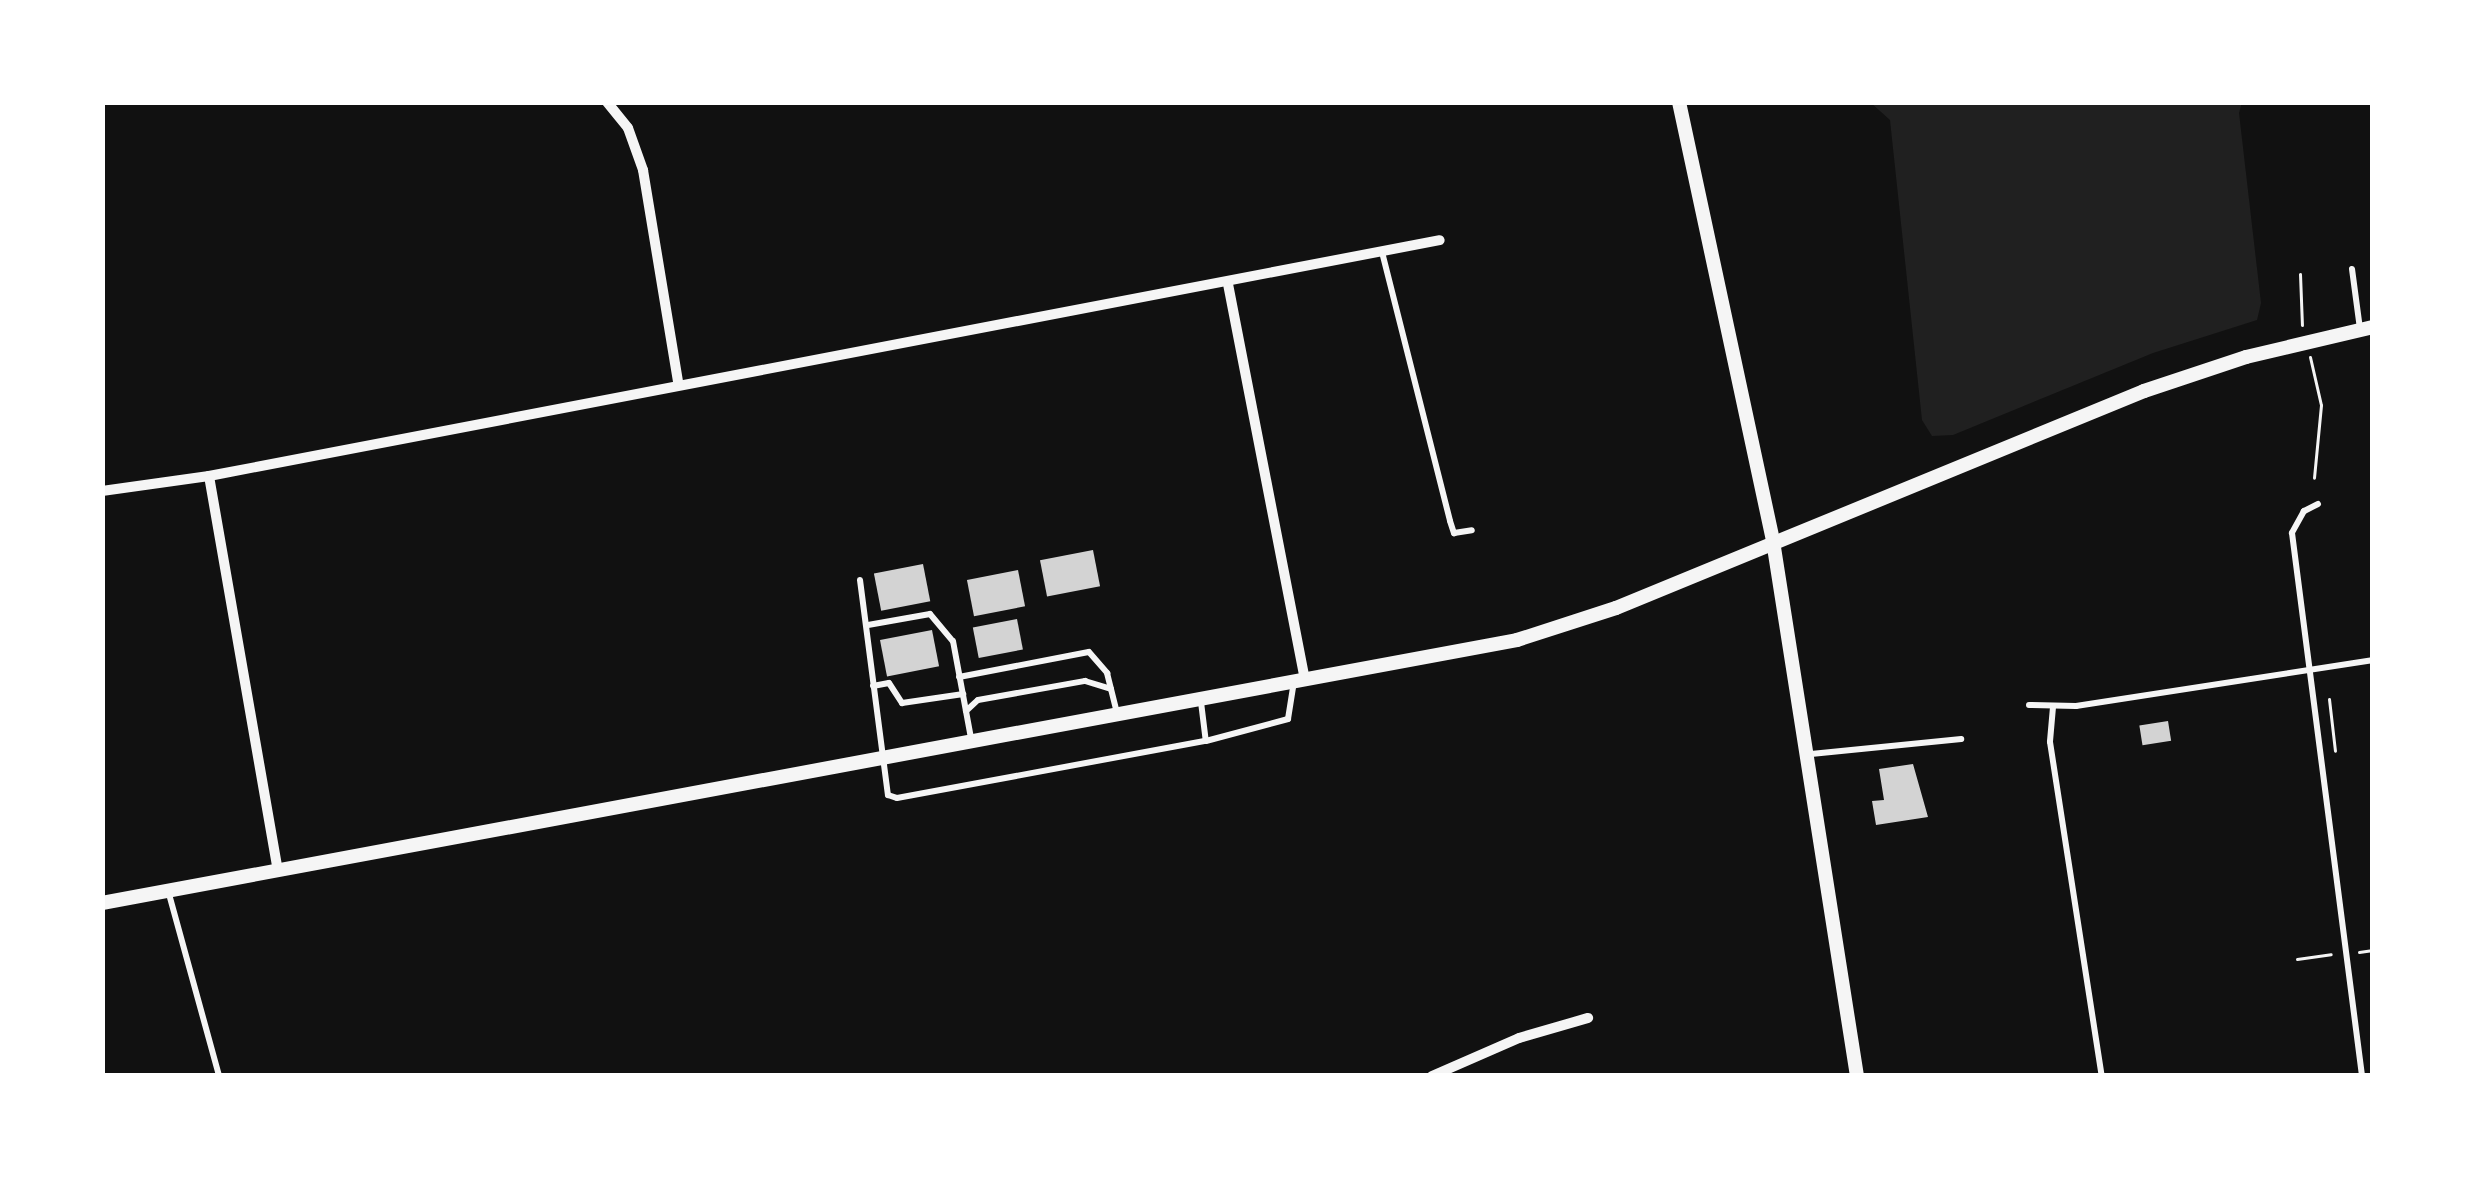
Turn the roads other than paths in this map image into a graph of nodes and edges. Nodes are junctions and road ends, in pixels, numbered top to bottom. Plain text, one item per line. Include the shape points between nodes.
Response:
1 (607, 102) edge
2 (1679, 102) edge
3 (1440, 240) dead end
4 (1382, 252) junction
5 (2352, 269) dead end
6 (1228, 284) junction
7 (2367, 328) edge
8 (678, 382) junction
9 (209, 476) junction
10 (102, 491) edge
11 (2318, 504) dead end
12 (1472, 530) dead end
13 (1773, 541) junction
14 (860, 580) dead end
15 (867, 626) junction
16 (2373, 660) edge
17 (2312, 670) junction
18 (959, 677) junction
19 (1299, 680) junction
20 (873, 686) junction
21 (1111, 689) junction
22 (963, 694) junction
23 (1200, 699) junction
24 (2029, 705) dead end
25 (2053, 707) junction
26 (966, 711) junction
27 (1117, 714) junction
28 (1961, 740) dead end
29 (971, 741) junction
30 (1206, 741) junction
31 (1807, 754) junction
32 (880, 758) junction
33 (278, 871) junction
34 (168, 891) junction
35 (102, 902) edge
36 (1588, 1018) dead end
37 (219, 1076) edge
38 (1432, 1076) edge
39 (1857, 1076) edge
40 (2102, 1076) edge
41 (2362, 1076) edge

1 - 8 street via 628,128 643,170
2 - 13 street
3 - 4 street
4 - 6 street
4 - 12 lane via 1450,521 1454,533
5 - 7 lane
6 - 8 street
6 - 19 street
7 - 13 street via 2144,391
8 - 9 street
9 - 10 street
9 - 33 street
11 - 17 lane via 2292,533
13 - 19 street via 1562,628
13 - 31 street
14 - 15 lane
15 - 18 lane via 930,614 953,640
15 - 20 lane
16 - 17 lane
17 - 25 lane
17 - 41 lane
18 - 21 lane via 1089,652
18 - 22 lane
19 - 23 street
19 - 30 lane via 1288,719
20 - 22 lane via 889,683 902,703
20 - 32 lane
21 - 26 lane via 1085,681 978,700
21 - 27 lane
22 - 26 lane
23 - 27 street
23 - 30 lane
24 - 25 lane
25 - 40 lane via 2050,742
26 - 29 lane
27 - 29 street
28 - 31 lane
29 - 32 street
30 - 32 lane via 897,798 888,795
31 - 39 street
32 - 33 street
33 - 34 street
34 - 35 street
34 - 37 lane
36 - 38 street

